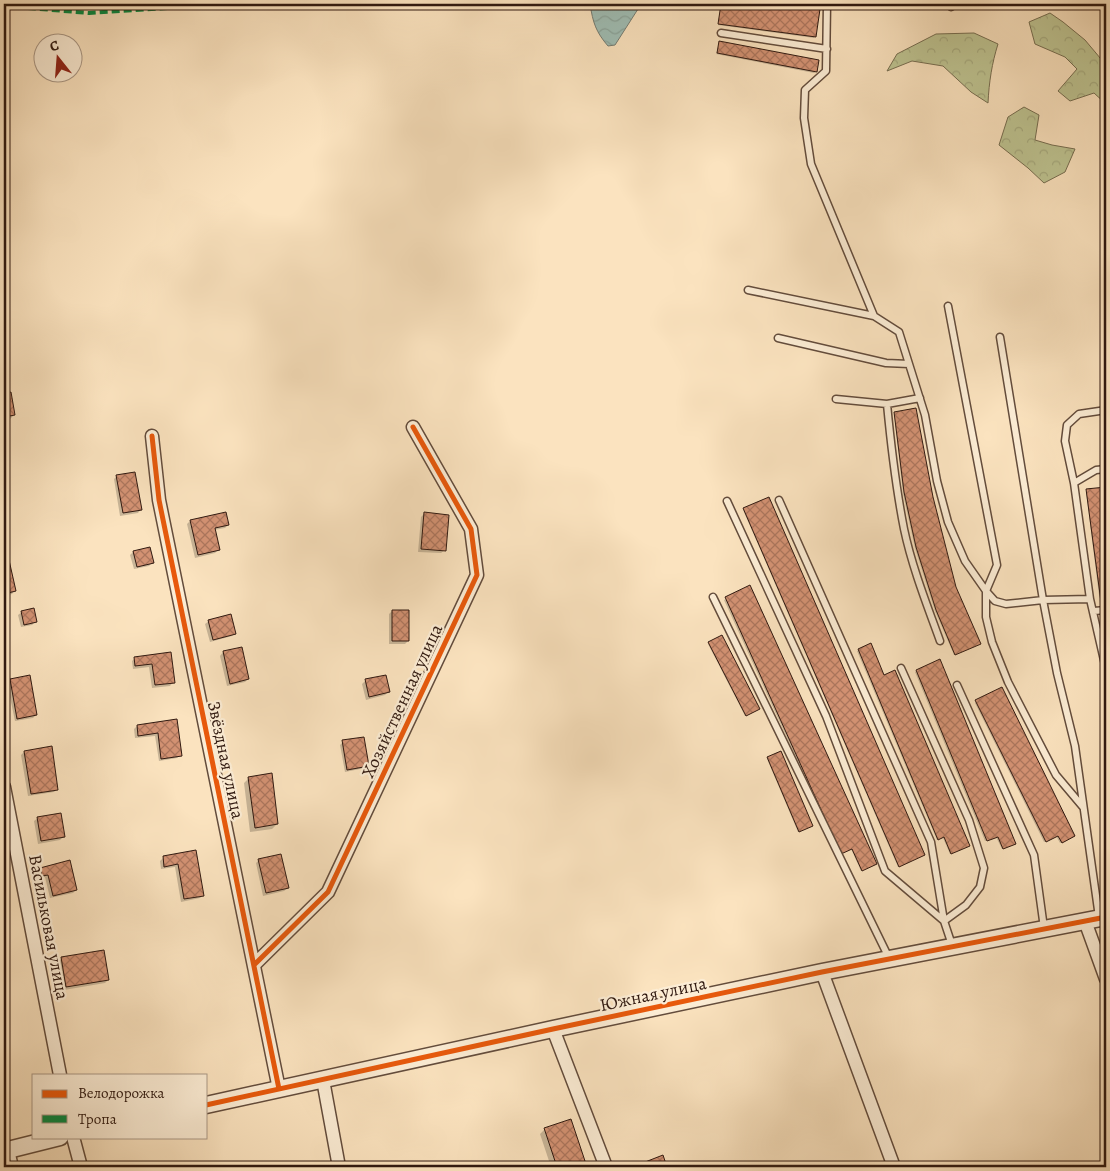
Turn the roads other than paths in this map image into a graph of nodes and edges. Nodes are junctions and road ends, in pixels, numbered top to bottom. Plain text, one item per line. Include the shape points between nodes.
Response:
1 (827, 4) edge
2 (721, 33) dead end
3 (826, 49) junction
4 (748, 290) dead end
5 (948, 306) dead end
6 (874, 316) junction
7 (1000, 337) dead end
8 (778, 338) dead end
9 (909, 364) junction
10 (920, 398) junction
11 (836, 399) dead end
12 (887, 404) junction
13 (1106, 410) edge
14 (413, 427) dead end
15 (152, 436) dead end
16 (1106, 469) edge
17 (1074, 483) junction
18 (779, 500) dead end
19 (727, 501) dead end
20 (986, 591) junction
21 (713, 597) dead end
22 (1090, 599) junction
23 (1043, 600) junction
24 (1106, 610) edge
25 (1094, 611) junction
26 (940, 641) dead end
27 (901, 668) dead end
28 (1106, 669) edge
29 (957, 686) dead end
30 (4, 787) edge
31 (1084, 808) junction
32 (1097, 919) edge
33 (944, 921) junction
34 (1044, 929) junction
35 (952, 946) junction
36 (889, 959) junction
37 (254, 965) junction
38 (822, 972) junction
39 (1106, 979) edge
40 (553, 1029) junction
41 (60, 1074) edge
42 (323, 1080) junction
43 (279, 1089) junction
44 (208, 1105) edge
45 (56, 1138) edge
46 (73, 1138) edge
47 (7, 1150) edge
48 (15, 1167) edge
49 (81, 1167) edge
50 (339, 1167) edge
51 (606, 1167) edge
52 (894, 1167) edge

1 - 3 lane
2 - 3 lane
3 - 6 lane via 826,71 805,90 804,118 811,164
4 - 6 lane
5 - 20 lane via 997,566
6 - 9 lane via 899,332
7 - 23 lane
8 - 9 lane via 886,363
9 - 10 lane
10 - 12 lane
10 - 20 lane via 936,481 948,522 965,561
11 - 12 lane
12 - 26 lane via 892,459 905,530 920,586
13 - 17 lane via 1079,414 1067,425 1065,441
14 - 37 street, Хозяйственная улица via 471,529 477,574 328,892
15 - 37 street, Звёздная улица via 159,500
16 - 17 lane via 1096,470
17 - 22 lane
18 - 33 lane via 931,842
19 - 33 lane via 826,716 885,871
20 - 23 lane via 996,601 1006,604
20 - 31 lane via 986,617 992,642 1008,682 1056,775
21 - 36 lane
22 - 23 lane
22 - 25 lane
23 - 31 lane via 1075,746
24 - 25 lane
25 - 28 lane
27 - 33 lane via 969,820 984,868 980,887 966,905
29 - 34 lane via 1034,856
30 - 41 street, Васильковая улица
31 - 32 lane
32 - 34 street, Южная улица
32 - 39 street
33 - 35 lane
34 - 35 street, Южная улица
35 - 36 street, Южная улица
36 - 38 street, Южная улица
37 - 43 street, Звёздная улица
38 - 40 street, Южная улица
38 - 52 street
40 - 42 street, Южная улица
40 - 51 street
42 - 43 street, Южная улица
42 - 50 street
43 - 44 street, Южная улица
45 - 47 street
46 - 49 street
47 - 48 lane

